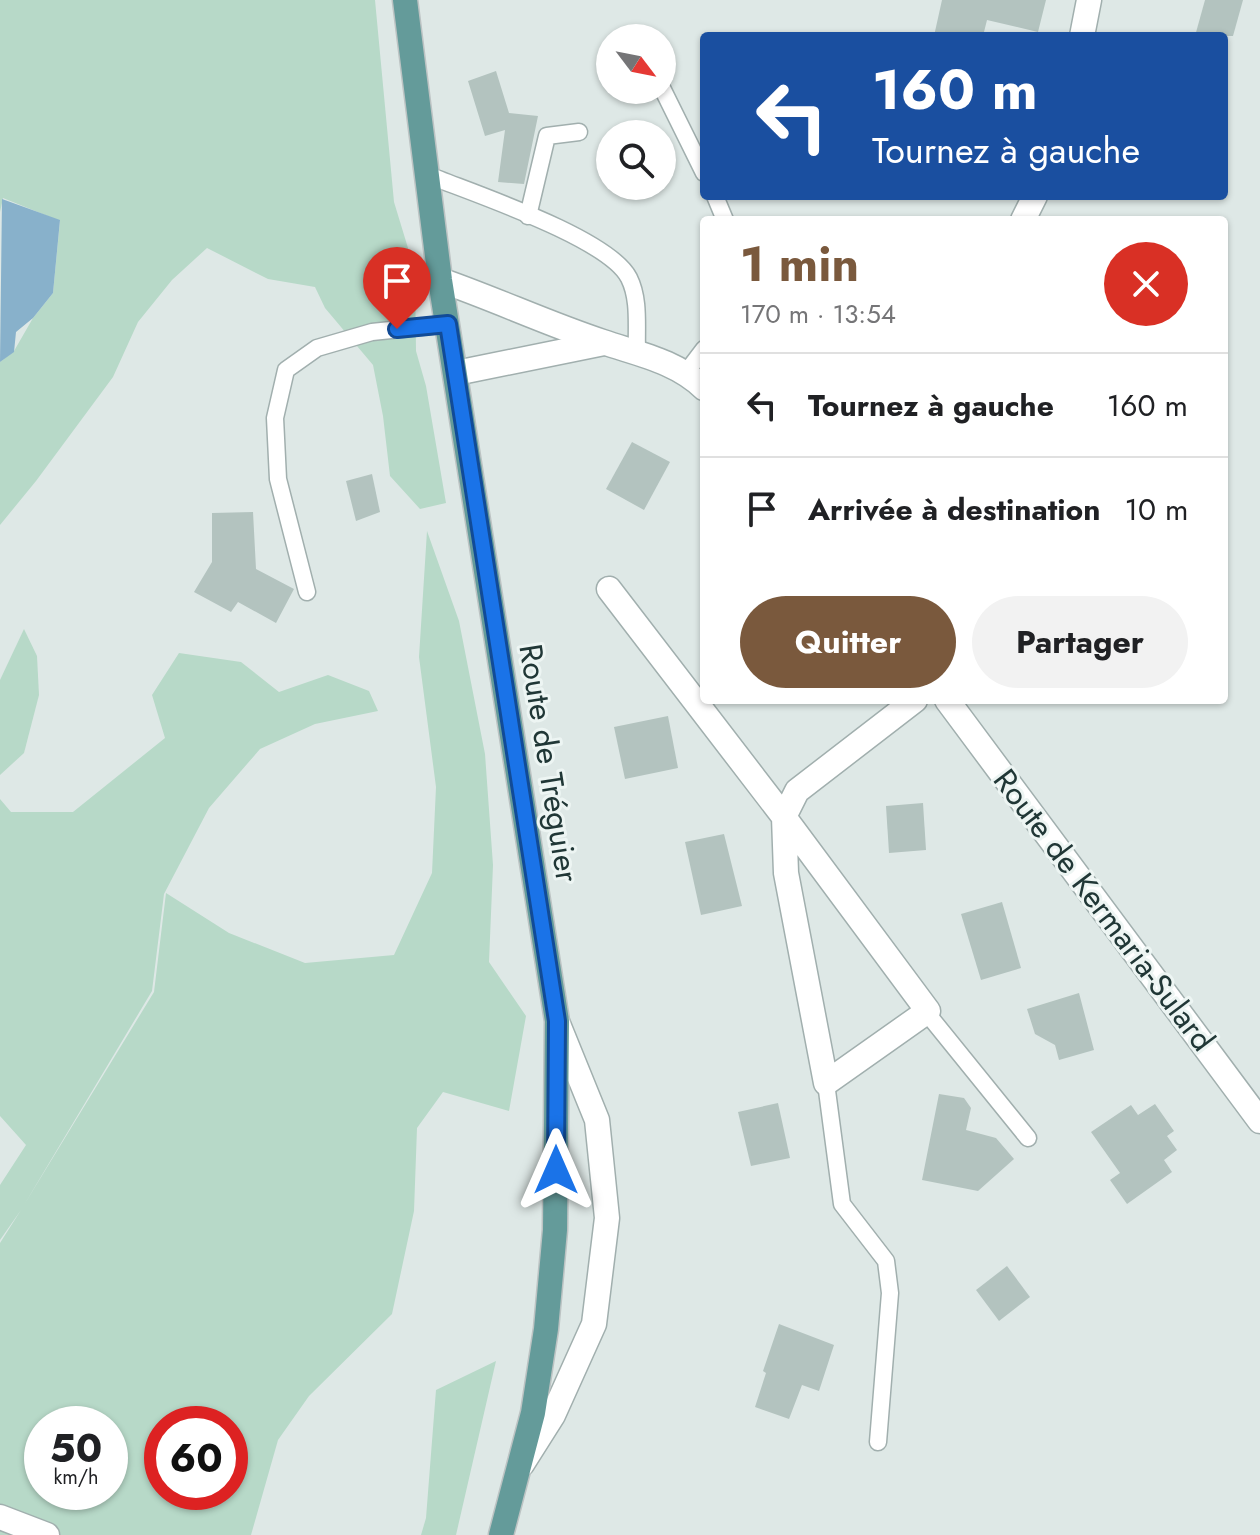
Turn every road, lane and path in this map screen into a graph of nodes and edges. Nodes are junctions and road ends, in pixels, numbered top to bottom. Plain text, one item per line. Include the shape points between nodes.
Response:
1 (405, 0) edge
2 (1089, 0) edge
3 (1083, 32) edge
4 (670, 104) edge
5 (579, 132) dead end
6 (700, 165) edge
7 (428, 175) junction
8 (528, 216) junction
9 (440, 280) junction
10 (448, 324) junction
11 (604, 343) junction
12 (637, 351) junction
13 (700, 362) edge
14 (456, 373) junction
15 (694, 381) edge
16 (609, 589) dead end
17 (307, 592) dead end
18 (910, 704) edge
19 (950, 704) edge
20 (784, 817) junction
21 (926, 1012) junction
22 (557, 1021) junction
23 (826, 1083) junction
24 (1260, 1121) edge
25 (1028, 1138) dead end
26 (878, 1442) dead end
27 (519, 1470) junction
28 (0, 1517) edge
29 (47, 1535) edge
30 (501, 1535) edge

1 - 7 main road, Route de Tréguier
2 - 3 street
4 - 6 lane
5 - 8 lane via 547,136
7 - 8 lane
7 - 9 main road, Route de Tréguier
8 - 12 lane via 605,254 628,276 636,304
9 - 10 main road, Route de Tréguier
9 - 11 street
10 - 14 main road, Route de Tréguier
10 - 17 lane via 359,336 317,348 286,370 275,418 278,479
11 - 12 street
11 - 14 street
12 - 15 street
13 - 15 lane
14 - 22 main road, Route de Tréguier
16 - 20 street
18 - 20 street via 797,791
19 - 24 street, Route de Kermaria-Sulard
20 - 21 street
20 - 23 street via 786,873
21 - 23 street
21 - 25 lane
22 - 27 main road, Route de Tréguier via 555,1230 546,1329
22 - 27 street via 597,1120 607,1218 594,1324 553,1415
23 - 26 lane via 842,1204 886,1261 890,1293
27 - 30 main road, Route de Tréguier
28 - 29 street

